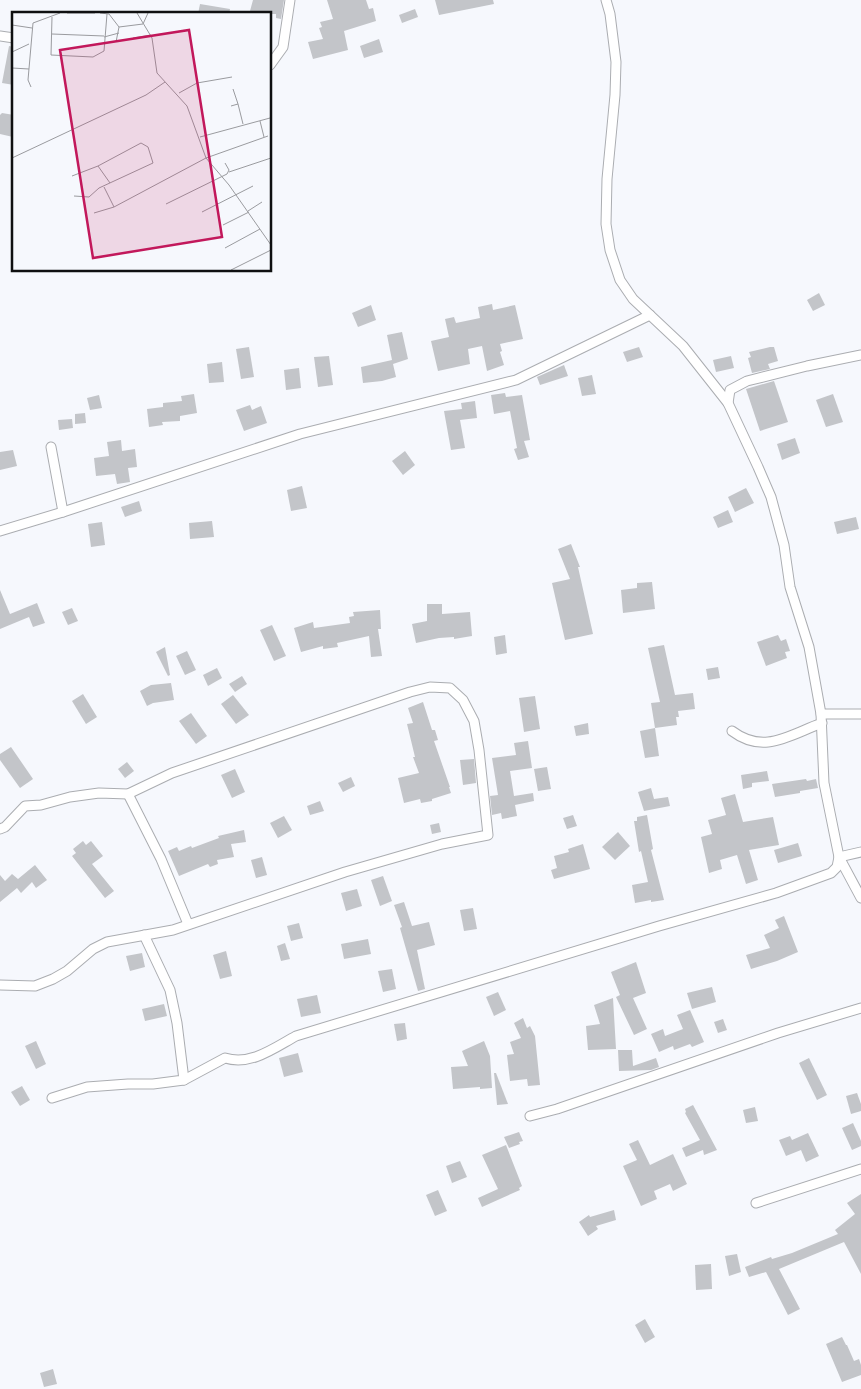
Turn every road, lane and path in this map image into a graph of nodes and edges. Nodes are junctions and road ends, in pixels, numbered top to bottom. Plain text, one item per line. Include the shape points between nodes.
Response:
1 (290, 0) edge
2 (606, 0) edge
3 (271, 64) edge
4 (650, 315) junction
5 (861, 354) edge
6 (728, 403) junction
7 (51, 447) dead end
8 (63, 512) junction
9 (0, 531) edge
10 (861, 714) edge
11 (821, 718) junction
12 (732, 731) dead end
13 (128, 794) junction
14 (0, 829) edge
15 (861, 852) edge
16 (839, 857) junction
17 (861, 898) edge
18 (188, 924) junction
19 (144, 935) junction
20 (0, 986) edge
21 (861, 1008) edge
22 (184, 1080) junction
23 (52, 1098) dead end
24 (530, 1116) dead end
25 (861, 1169) edge
26 (756, 1203) dead end

1 - 3 street via 283,47
2 - 4 street via 616,62 606,224 620,280
4 - 6 street via 683,346
4 - 8 street via 516,380 300,434
5 - 6 street via 747,381 730,390
6 - 11 street via 758,467 780,527 790,588 809,647
7 - 8 street
8 - 9 street
10 - 11 street
11 - 12 street via 771,742 743,740
11 - 16 street via 824,783
13 - 14 street via 99,793 25,806
13 - 18 street via 161,859
13 - 18 street via 181,770 430,687 450,688 463,700 474,721 488,834 345,872
15 - 16 street
16 - 17 street
16 - 22 street via 837,867 831,872 776,892 296,1036 255,1058 226,1058
18 - 19 street
19 - 20 street via 107,942 67,971 35,986
19 - 22 street via 170,990
21 - 24 street
22 - 23 street via 88,1088
25 - 26 street

